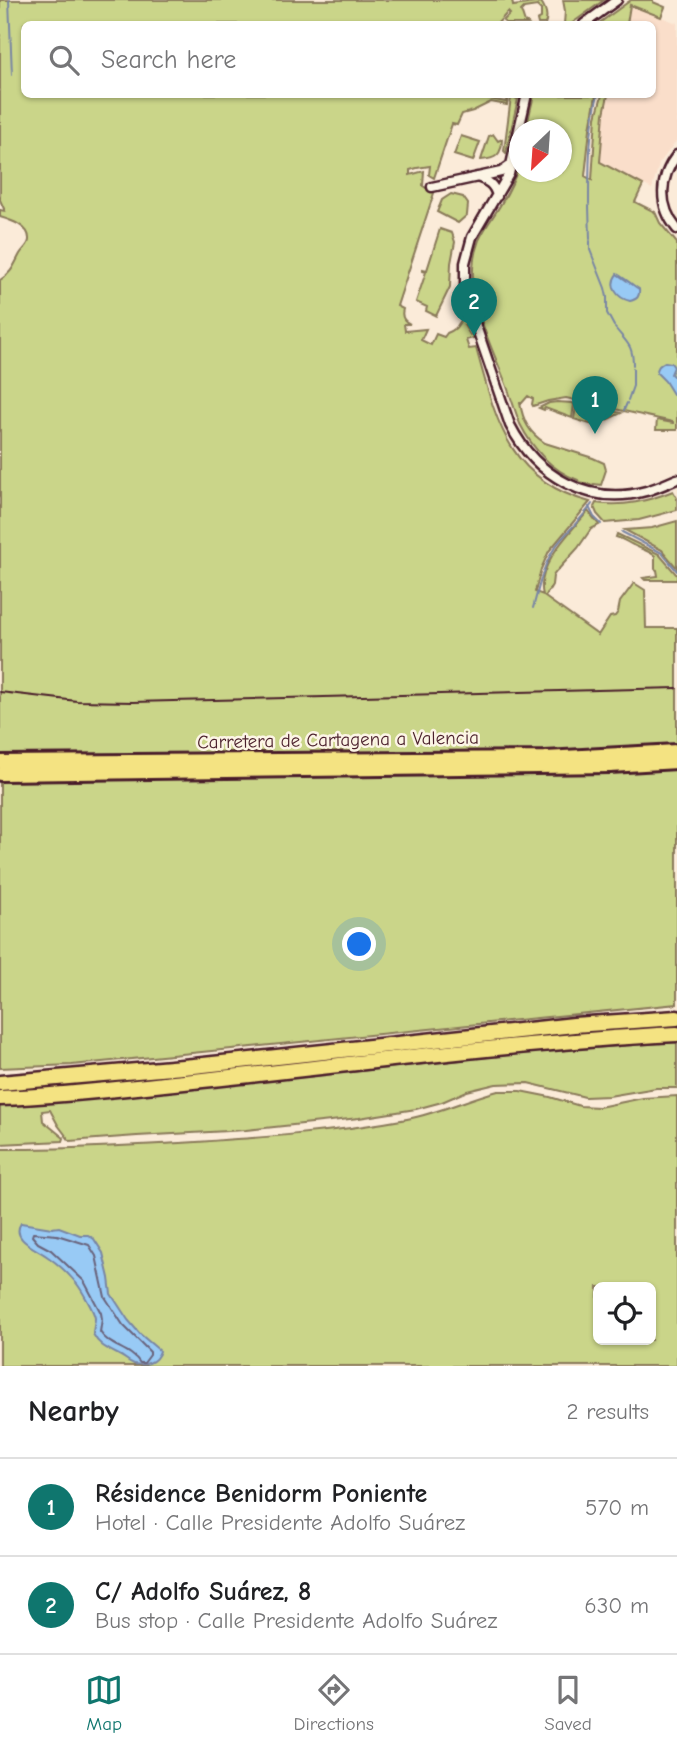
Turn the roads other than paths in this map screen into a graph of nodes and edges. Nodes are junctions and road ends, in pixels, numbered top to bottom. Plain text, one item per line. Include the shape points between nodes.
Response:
1 (617, 0) edge
2 (588, 21) edge
3 (526, 98) edge
4 (521, 119) edge
5 (677, 155) edge
6 (509, 167) edge
7 (509, 171) edge
8 (477, 177) junction
9 (432, 187) dead end
10 (497, 196) junction
11 (677, 229) edge
12 (677, 479) edge
13 (677, 751) edge
14 (0, 762) edge
15 (677, 762) edge
16 (0, 774) edge
17 (677, 1018) edge
18 (677, 1034) edge
19 (0, 1083) edge
20 (0, 1098) edge

1 - 2 street
3 - 4 street
5 - 11 street via 666,172 663,194 666,212
6 - 8 street via 501,173
7 - 10 street
8 - 9 street
8 - 10 street via 488,181
10 - 12 street via 472,237 465,263 466,293 517,438 545,471 586,491 620,495
13 - 14 highway, Carretera de Cartagena a Valencia via 522,758
15 - 16 highway, Carretera de Cartagena a Valencia
17 - 19 highway
18 - 20 highway

